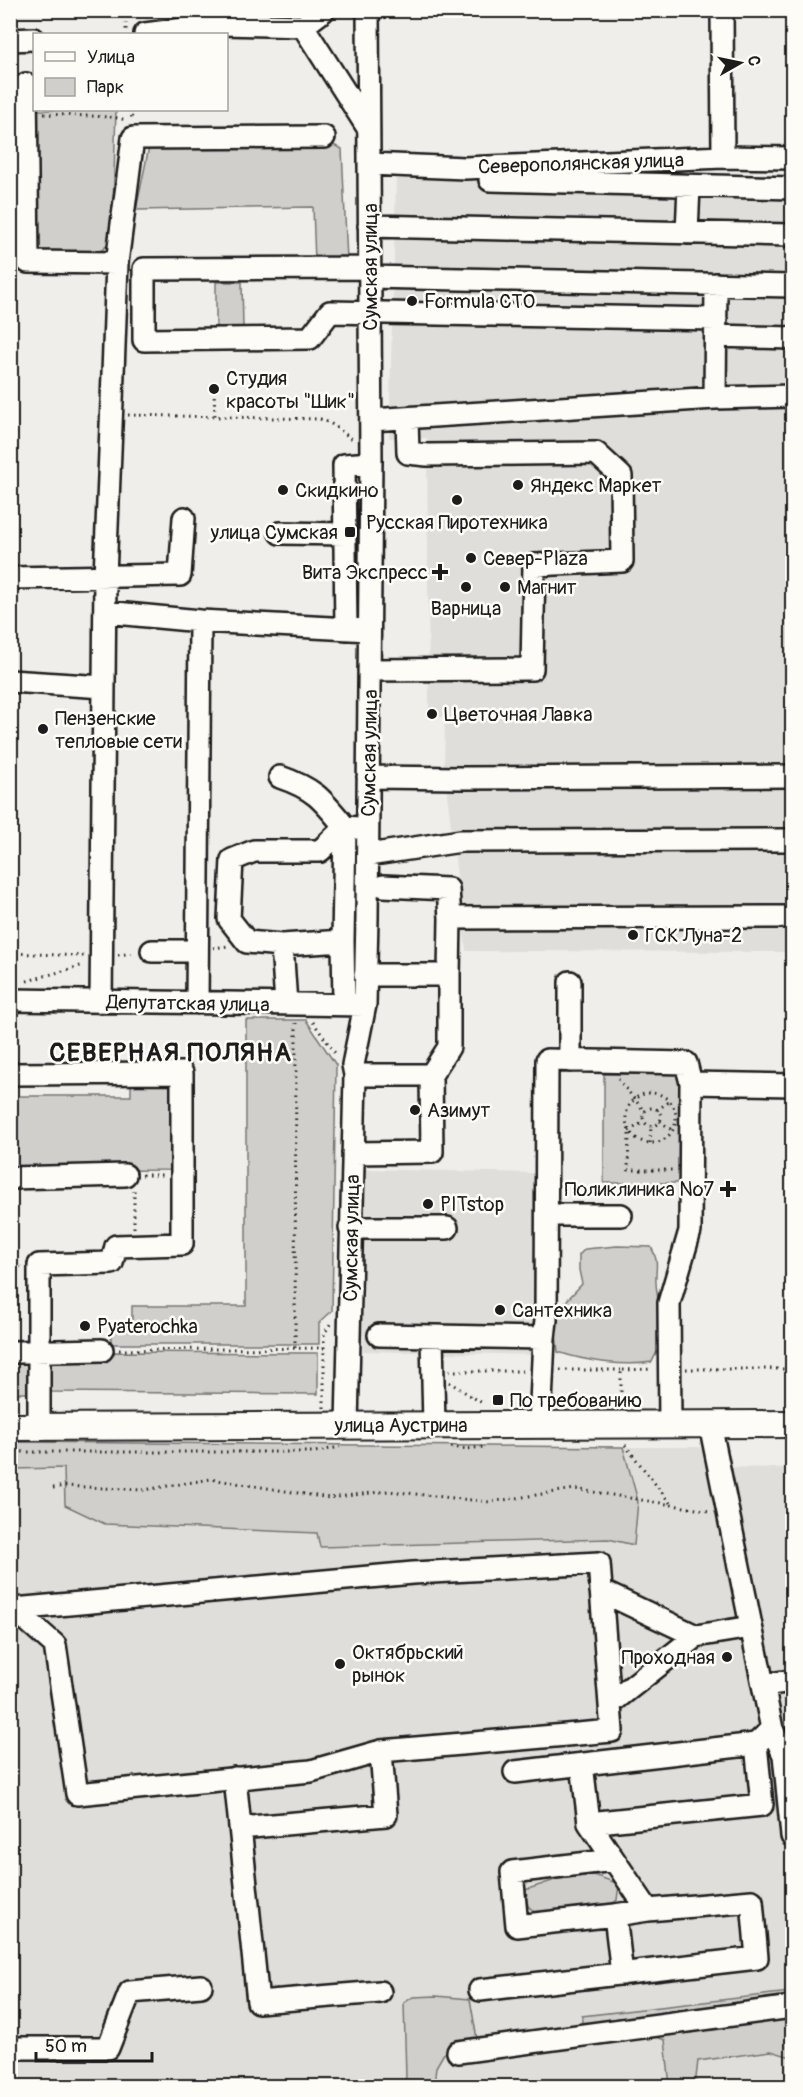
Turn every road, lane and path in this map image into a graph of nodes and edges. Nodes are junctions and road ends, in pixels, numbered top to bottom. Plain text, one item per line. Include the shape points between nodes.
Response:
1 (126, 10) edge
2 (335, 10) edge
3 (368, 10) edge
4 (323, 11) edge
5 (722, 11) edge
6 (223, 17) edge
7 (303, 26) junction
8 (126, 33) edge
9 (150, 33) edge
10 (33, 39) edge
11 (10, 40) edge
12 (26, 84) dead end
13 (26, 113) junction
14 (132, 122) dead end
15 (368, 129) junction
16 (324, 137) dead end
17 (723, 158) junction
18 (792, 158) edge
19 (369, 164) junction
20 (420, 165) junction
21 (689, 186) junction
22 (792, 188) edge
23 (369, 226) junction
24 (687, 233) junction
25 (792, 235) edge
26 (19, 262) edge
27 (117, 263) junction
28 (370, 273) junction
29 (716, 284) junction
30 (792, 286) edge
31 (370, 312) junction
32 (716, 327) junction
33 (792, 338) edge
34 (214, 390) dead end
35 (792, 396) edge
36 (715, 398) junction
37 (142, 416) dead end
38 (215, 417) junction
39 (407, 418) junction
40 (371, 420) junction
41 (367, 454) junction
42 (184, 519) dead end
43 (280, 533) dead end
44 (345, 534) junction
45 (105, 577) junction
46 (10, 578) edge
47 (105, 612) junction
48 (200, 621) junction
49 (346, 629) junction
50 (369, 630) junction
51 (369, 670) junction
52 (10, 681) edge
53 (104, 687) junction
54 (792, 776) edge
55 (279, 777) dead end
56 (368, 777) junction
57 (345, 827) junction
58 (368, 829) junction
59 (792, 840) edge
60 (368, 855) junction
61 (383, 886) dead end
62 (792, 917) edge
63 (450, 918) junction
64 (343, 941) junction
65 (247, 942) junction
66 (282, 945) junction
67 (152, 951) joint
68 (197, 951) junction
69 (10, 953) edge
70 (101, 959) junction
71 (365, 975) junction
72 (448, 975) junction
73 (22, 982) dead end
74 (570, 982) dead end
75 (10, 1000) edge
76 (101, 1002) junction
77 (196, 1003) junction
78 (354, 1005) junction
79 (291, 1009) junction
80 (308, 1015) dead end
81 (570, 1061) junction
82 (348, 1069) junction
83 (10, 1074) edge
84 (431, 1075) junction
85 (691, 1083) junction
86 (792, 1085) edge
87 (634, 1099) junction
88 (669, 1101) junction
89 (657, 1110) junction
90 (645, 1112) junction
91 (660, 1121) junction
92 (644, 1122) junction
93 (651, 1126) junction
94 (673, 1130) junction
95 (629, 1131) junction
96 (673, 1140) dead end
97 (650, 1143) junction
98 (353, 1154) junction
99 (672, 1161) dead end
100 (130, 1175) junction
101 (182, 1175) junction
102 (10, 1178) edge
103 (547, 1215) junction
104 (621, 1215) dead end
105 (350, 1228) junction
106 (447, 1228) dead end
107 (134, 1245) junction
108 (333, 1320) dead end
109 (379, 1335) dead end
110 (432, 1337) junction
111 (544, 1338) junction
112 (296, 1348) junction
113 (324, 1348) junction
114 (102, 1350) joint
115 (10, 1352) edge
116 (39, 1352) junction
117 (670, 1369) junction
118 (792, 1369) edge
119 (433, 1371) junction
120 (482, 1403) dead end
121 (621, 1410) dead end
122 (324, 1413) dead end
123 (792, 1424) edge
124 (540, 1425) junction
125 (670, 1425) junction
126 (710, 1425) junction
127 (10, 1426) edge
128 (39, 1426) junction
129 (346, 1436) junction
130 (440, 1436) junction
131 (625, 1445) dead end
132 (466, 1449) dead end
133 (10, 1452) edge
134 (53, 1488) dead end
135 (671, 1505) junction
136 (728, 1515) junction
137 (601, 1591) junction
138 (12, 1608) edge
139 (751, 1627) junction
140 (696, 1636) junction
141 (792, 1681) edge
142 (763, 1685) junction
143 (611, 1703) junction
144 (772, 1729) junction
145 (756, 1744) junction
146 (381, 1751) junction
147 (582, 1764) junction
148 (514, 1772) dead end
149 (235, 1779) junction
150 (589, 1823) junction
151 (240, 1828) junction
152 (792, 1836) edge
153 (614, 1860) junction
154 (648, 1910) junction
155 (615, 1915) junction
156 (622, 1974) junction
157 (201, 1986) dead end
158 (480, 1990) dead end
159 (380, 1992) dead end
160 (792, 2007) edge
161 (10, 2048) edge
162 (458, 2052) dead end

1 - 8 path
2 - 4 street
3 - 15 street, Сумская улица
4 - 7 street
5 - 17 street
6 - 7 street
6 - 9 street
7 - 15 street
10 - 11 street
12 - 13 street
13 - 14 path via 112,117
13 - 26 street
15 - 19 street, Сумская улица
16 - 27 street via 133,138
17 - 18 street, Северополянская улица
17 - 20 street, Северополянская улица via 465,168
19 - 20 street, Северополянская улица
19 - 23 street, Сумская улица
20 - 21 street via 444,179
21 - 22 street
21 - 24 street
23 - 24 street
23 - 28 street, Сумская улица
24 - 25 street
26 - 27 street
27 - 45 street
28 - 29 street
28 - 31 street, Сумская улица
28 - 31 street via 144,269 144,340 310,338 330,312
29 - 30 street
29 - 32 street
31 - 32 street
31 - 40 street, Сумская улица
32 - 33 street
32 - 36 street
34 - 38 path
35 - 36 street
36 - 39 street
37 - 38 path
38 - 41 path via 320,419 333,423
39 - 40 street
39 - 51 street via 408,453 596,453 621,476 622,561 534,565 532,669
40 - 41 street, Сумская улица
41 - 44 street via 344,465
41 - 50 street, Сумская улица
42 - 45 street via 180,575
43 - 44 street
44 - 49 street
45 - 46 street
45 - 47 street
47 - 48 street
47 - 53 street
48 - 49 street
48 - 68 street
49 - 50 street
50 - 51 street, Сумская улица
51 - 56 street, Сумская улица
52 - 53 street
53 - 70 street
54 - 56 street
55 - 57 street via 322,798
56 - 58 street, Сумская улица
57 - 58 street
57 - 64 street
57 - 65 street via 320,851 255,850 232,860 229,919
58 - 60 street, Сумская улица
59 - 60 street via 461,841
60 - 71 street, Сумская улица
61 - 63 street via 448,889
62 - 63 street
63 - 72 street
64 - 66 street
64 - 78 street
65 - 66 street
65 - 68 path
66 - 79 street
67 - 68 street
67 - 70 path
68 - 77 street
69 - 70 path
70 - 73 path
70 - 76 street
71 - 72 street
71 - 78 street, Сумская улица
72 - 84 street via 449,1047
74 - 81 street
75 - 76 street, Депутатская улица
76 - 77 street, Депутатская улица
77 - 79 street, Депутатская улица
78 - 79 street, Депутатская улица
78 - 82 street, Сумская улица via 353,1065
79 - 112 path
80 - 82 path
81 - 85 street via 686,1063
81 - 103 street via 547,1060
82 - 84 street
82 - 98 street, Сумская улица
83 - 101 street via 182,1073
84 - 98 street via 432,1152
85 - 86 street
85 - 117 street via 690,1231 669,1303
87 - 88 path via 654,1093
87 - 90 path
87 - 95 path via 625,1117
88 - 89 path
88 - 94 path via 676,1114
89 - 90 path
89 - 91 path
90 - 92 path
91 - 93 path
91 - 94 path
92 - 93 path
92 - 95 path
93 - 97 path
94 - 96 path
94 - 97 path via 661,1142
95 - 97 path via 636,1139
95 - 99 path via 628,1170 672,1171
98 - 105 street, Сумская улица
100 - 101 path
100 - 102 street
100 - 107 path
101 - 107 street via 182,1244
103 - 104 street
103 - 111 street
105 - 106 street
105 - 129 street, Сумская улица
107 - 116 street via 116,1246 112,1263 39,1265
108 - 113 path via 324,1334
109 - 110 street
110 - 111 street
110 - 119 street
111 - 124 street
112 - 113 path
112 - 114 path
113 - 122 path
114 - 116 street
115 - 116 street
116 - 128 street
117 - 118 path
117 - 121 path via 621,1370
117 - 125 street
119 - 120 path
119 - 130 street
123 - 126 main road, улица Аустрина
124 - 125 main road, улица Аустрина
124 - 130 main road, улица Аустрина
125 - 126 main road, улица Аустрина
126 - 136 street
127 - 128 main road, улица Аустрина
128 - 129 main road, улица Аустрина
129 - 130 main road, улица Аустрина
129 - 133 path via 315,1452
130 - 132 path
131 - 135 path
134 - 135 path via 144,1490 211,1479 329,1498 388,1491 490,1502 574,1490
135 - 136 path
136 - 139 street
137 - 138 street via 599,1563 413,1573
137 - 140 street
137 - 143 street
138 - 149 street via 55,1645 77,1794
139 - 140 street
139 - 142 street
140 - 143 street
141 - 142 street
142 - 144 street
143 - 146 street via 612,1731
144 - 145 street
144 - 152 street via 784,1755
145 - 147 street
145 - 150 street via 762,1805
146 - 149 street via 311,1771
146 - 151 street via 386,1815
147 - 148 street
147 - 150 street
149 - 151 street
150 - 153 street
151 - 159 street via 258,2002
153 - 154 street
153 - 155 street via 512,1872 517,1926
154 - 155 street
154 - 156 street via 752,1901 757,1958
155 - 156 street
156 - 158 street
157 - 161 street via 130,1992 108,2048
160 - 162 street

